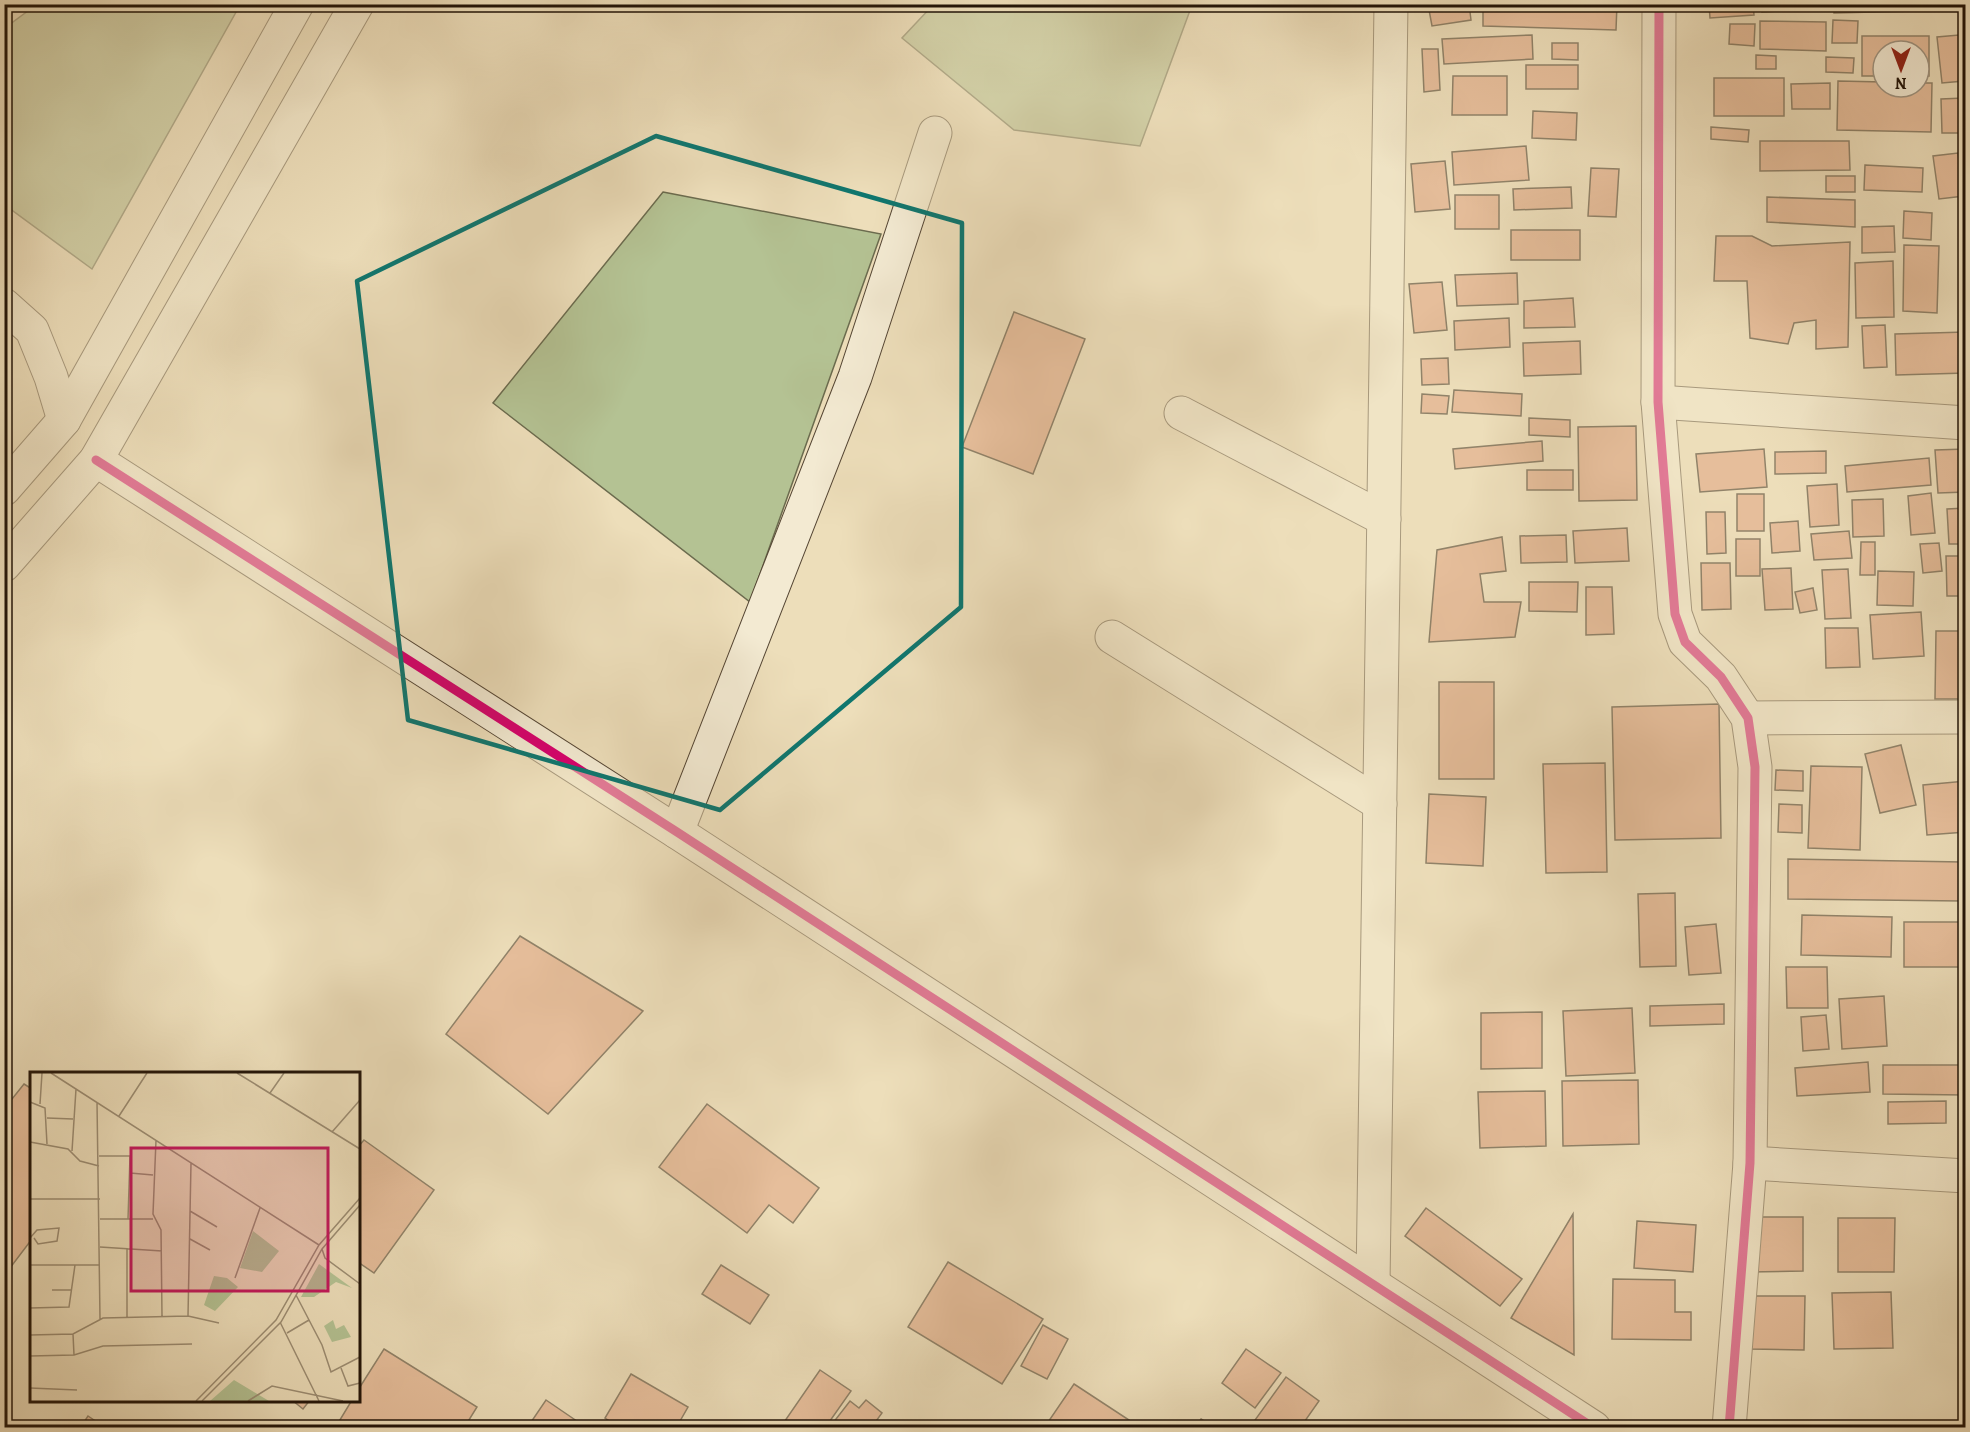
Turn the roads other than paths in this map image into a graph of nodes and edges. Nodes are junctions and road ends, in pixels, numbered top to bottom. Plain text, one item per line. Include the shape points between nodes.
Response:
1 (297, 4) edge
2 (357, 4) edge
3 (1392, 4) edge
4 (1659, 4) edge
5 (935, 133) dead end
6 (4, 305) edge
7 (1658, 402) junction
8 (1181, 413) dead end
9 (64, 420) junction
10 (1965, 423) edge
11 (96, 460) junction
12 (4, 489) edge
13 (1384, 519) junction
14 (4, 564) edge
15 (1112, 637) dead end
16 (1965, 717) edge
17 (1748, 718) junction
18 (1380, 804) junction
19 (677, 832) junction
20 (1750, 1163) junction
21 (1965, 1176) edge
22 (1373, 1284) junction
23 (1594, 1428) edge
24 (1729, 1428) edge

1 - 9 street
2 - 11 street
3 - 13 street
4 - 7 street
5 - 19 street via 855,377
6 - 9 street via 32,330
7 - 10 street
7 - 17 street via 1675,614 1685,642 1721,677
8 - 13 street
9 - 12 street
11 - 14 street
11 - 19 street
13 - 18 street
15 - 18 street
16 - 17 street
17 - 20 street via 1755,766
18 - 22 street
19 - 22 street
20 - 21 street
20 - 24 street
22 - 23 street

